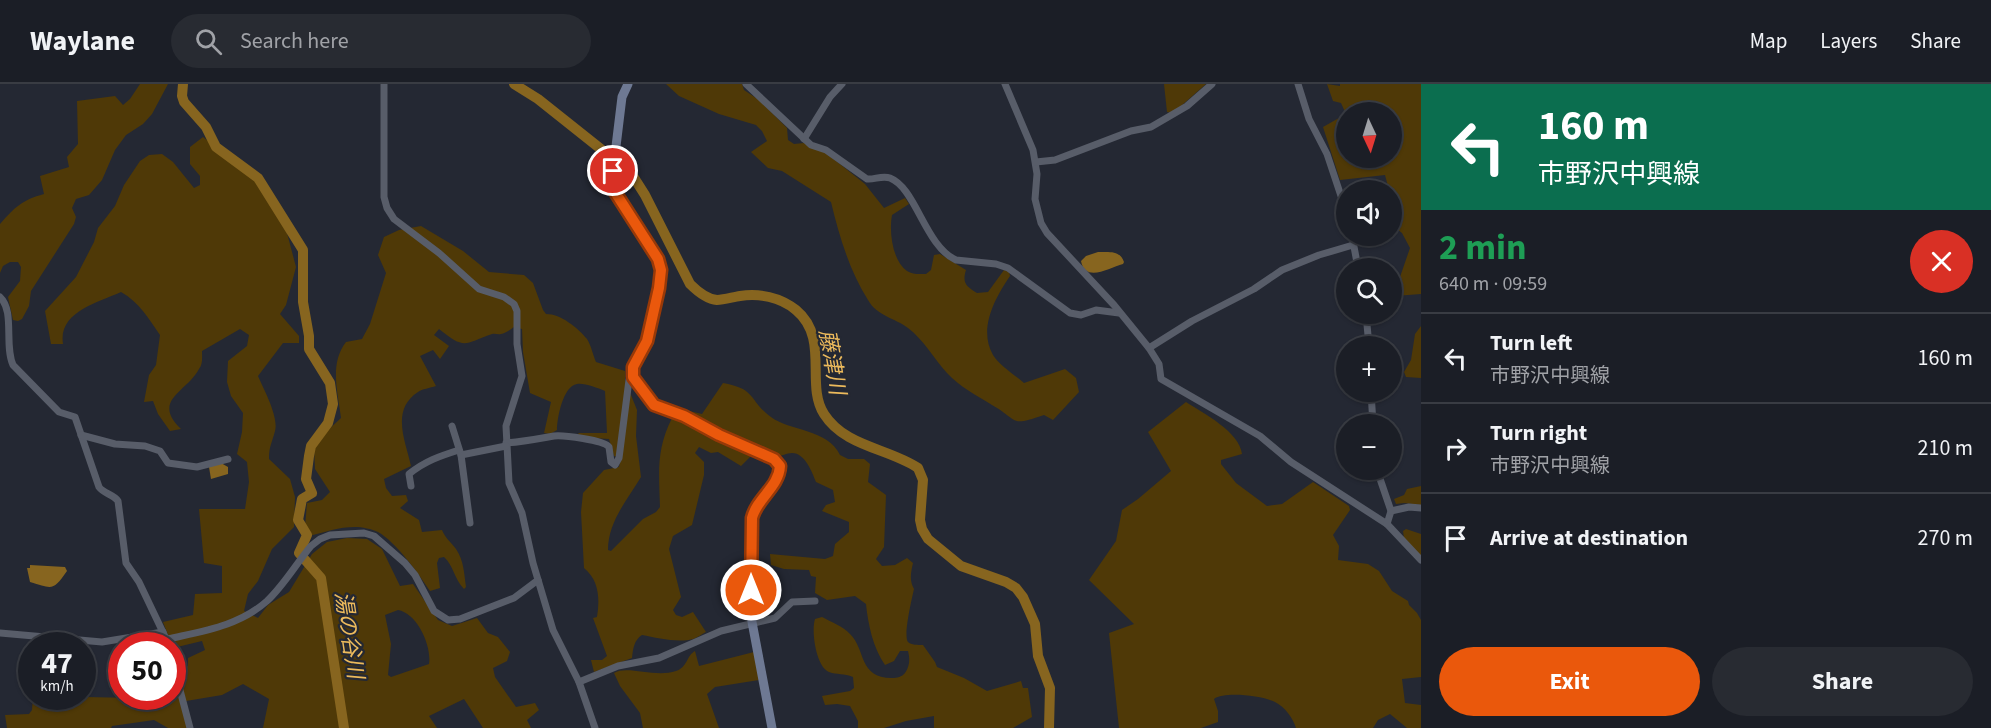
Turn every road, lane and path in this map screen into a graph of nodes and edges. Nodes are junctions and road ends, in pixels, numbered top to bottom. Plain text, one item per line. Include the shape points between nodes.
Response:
1 (384, 84) edge
2 (628, 84) edge
3 (746, 84) edge
4 (842, 84) edge
5 (1005, 84) edge
6 (1212, 84) edge
7 (1298, 84) edge
8 (804, 139) junction
9 (1036, 162) junction
10 (1336, 181) edge
11 (1350, 246) edge
12 (0, 297) edge
13 (1119, 313) junction
14 (1149, 348) junction
15 (632, 373) junction
16 (452, 426) dead end
17 (81, 435) junction
18 (506, 445) junction
19 (460, 453) junction
20 (228, 459) dead end
21 (1380, 480) edge
22 (411, 486) dead end
23 (1421, 508) edge
24 (1391, 511) junction
25 (470, 523) dead end
26 (1387, 524) junction
27 (1421, 560) edge
28 (538, 580) junction
29 (815, 601) dead end
30 (752, 622) junction
31 (163, 632) edge
32 (0, 633) edge
33 (186, 637) edge
34 (108, 641) edge
35 (579, 682) junction
36 (185, 710) edge
37 (190, 728) edge
38 (595, 728) edge
39 (772, 728) edge

1 - 18 street via 387,208 394,219 480,289 504,297 517,311 522,376 507,418
2 - 15 main road via 622,97 616,146 615,192 658,259 661,270 647,341
3 - 8 street
4 - 8 street
5 - 9 street
6 - 9 street via 1187,106 1151,127 1054,160
7 - 10 street
8 - 13 street via 867,179 885,176 894,180 951,258 1008,268 1070,313
9 - 13 street via 1035,199 1041,223
11 - 14 street via 1282,270
12 - 17 street via 8,308 9,356 13,365 59,412 75,417
13 - 14 street
14 - 26 street via 1159,364 1161,379 1260,436 1317,480
15 - 18 street via 615,465 609,447 602,442 556,436
15 - 30 main road via 654,405 774,459 780,466 752,518
16 - 19 street
17 - 20 street via 115,444 145,446 160,451 172,465 192,468
17 - 31 street via 99,487 118,501 126,563
18 - 19 street
18 - 28 street via 509,483 522,513
19 - 22 street via 432,458 417,467 409,474
19 - 25 street
21 - 24 street
23 - 24 street
24 - 26 street
26 - 27 street
28 - 33 street via 514,598 448,620 434,610 405,563 374,536 330,535 306,552 267,600 253,611 220,628
28 - 35 street via 553,630
29 - 30 street via 792,602 775,618
30 - 35 street via 720,631 659,658 618,666
30 - 39 main road
32 - 34 street
35 - 38 street
36 - 37 street

